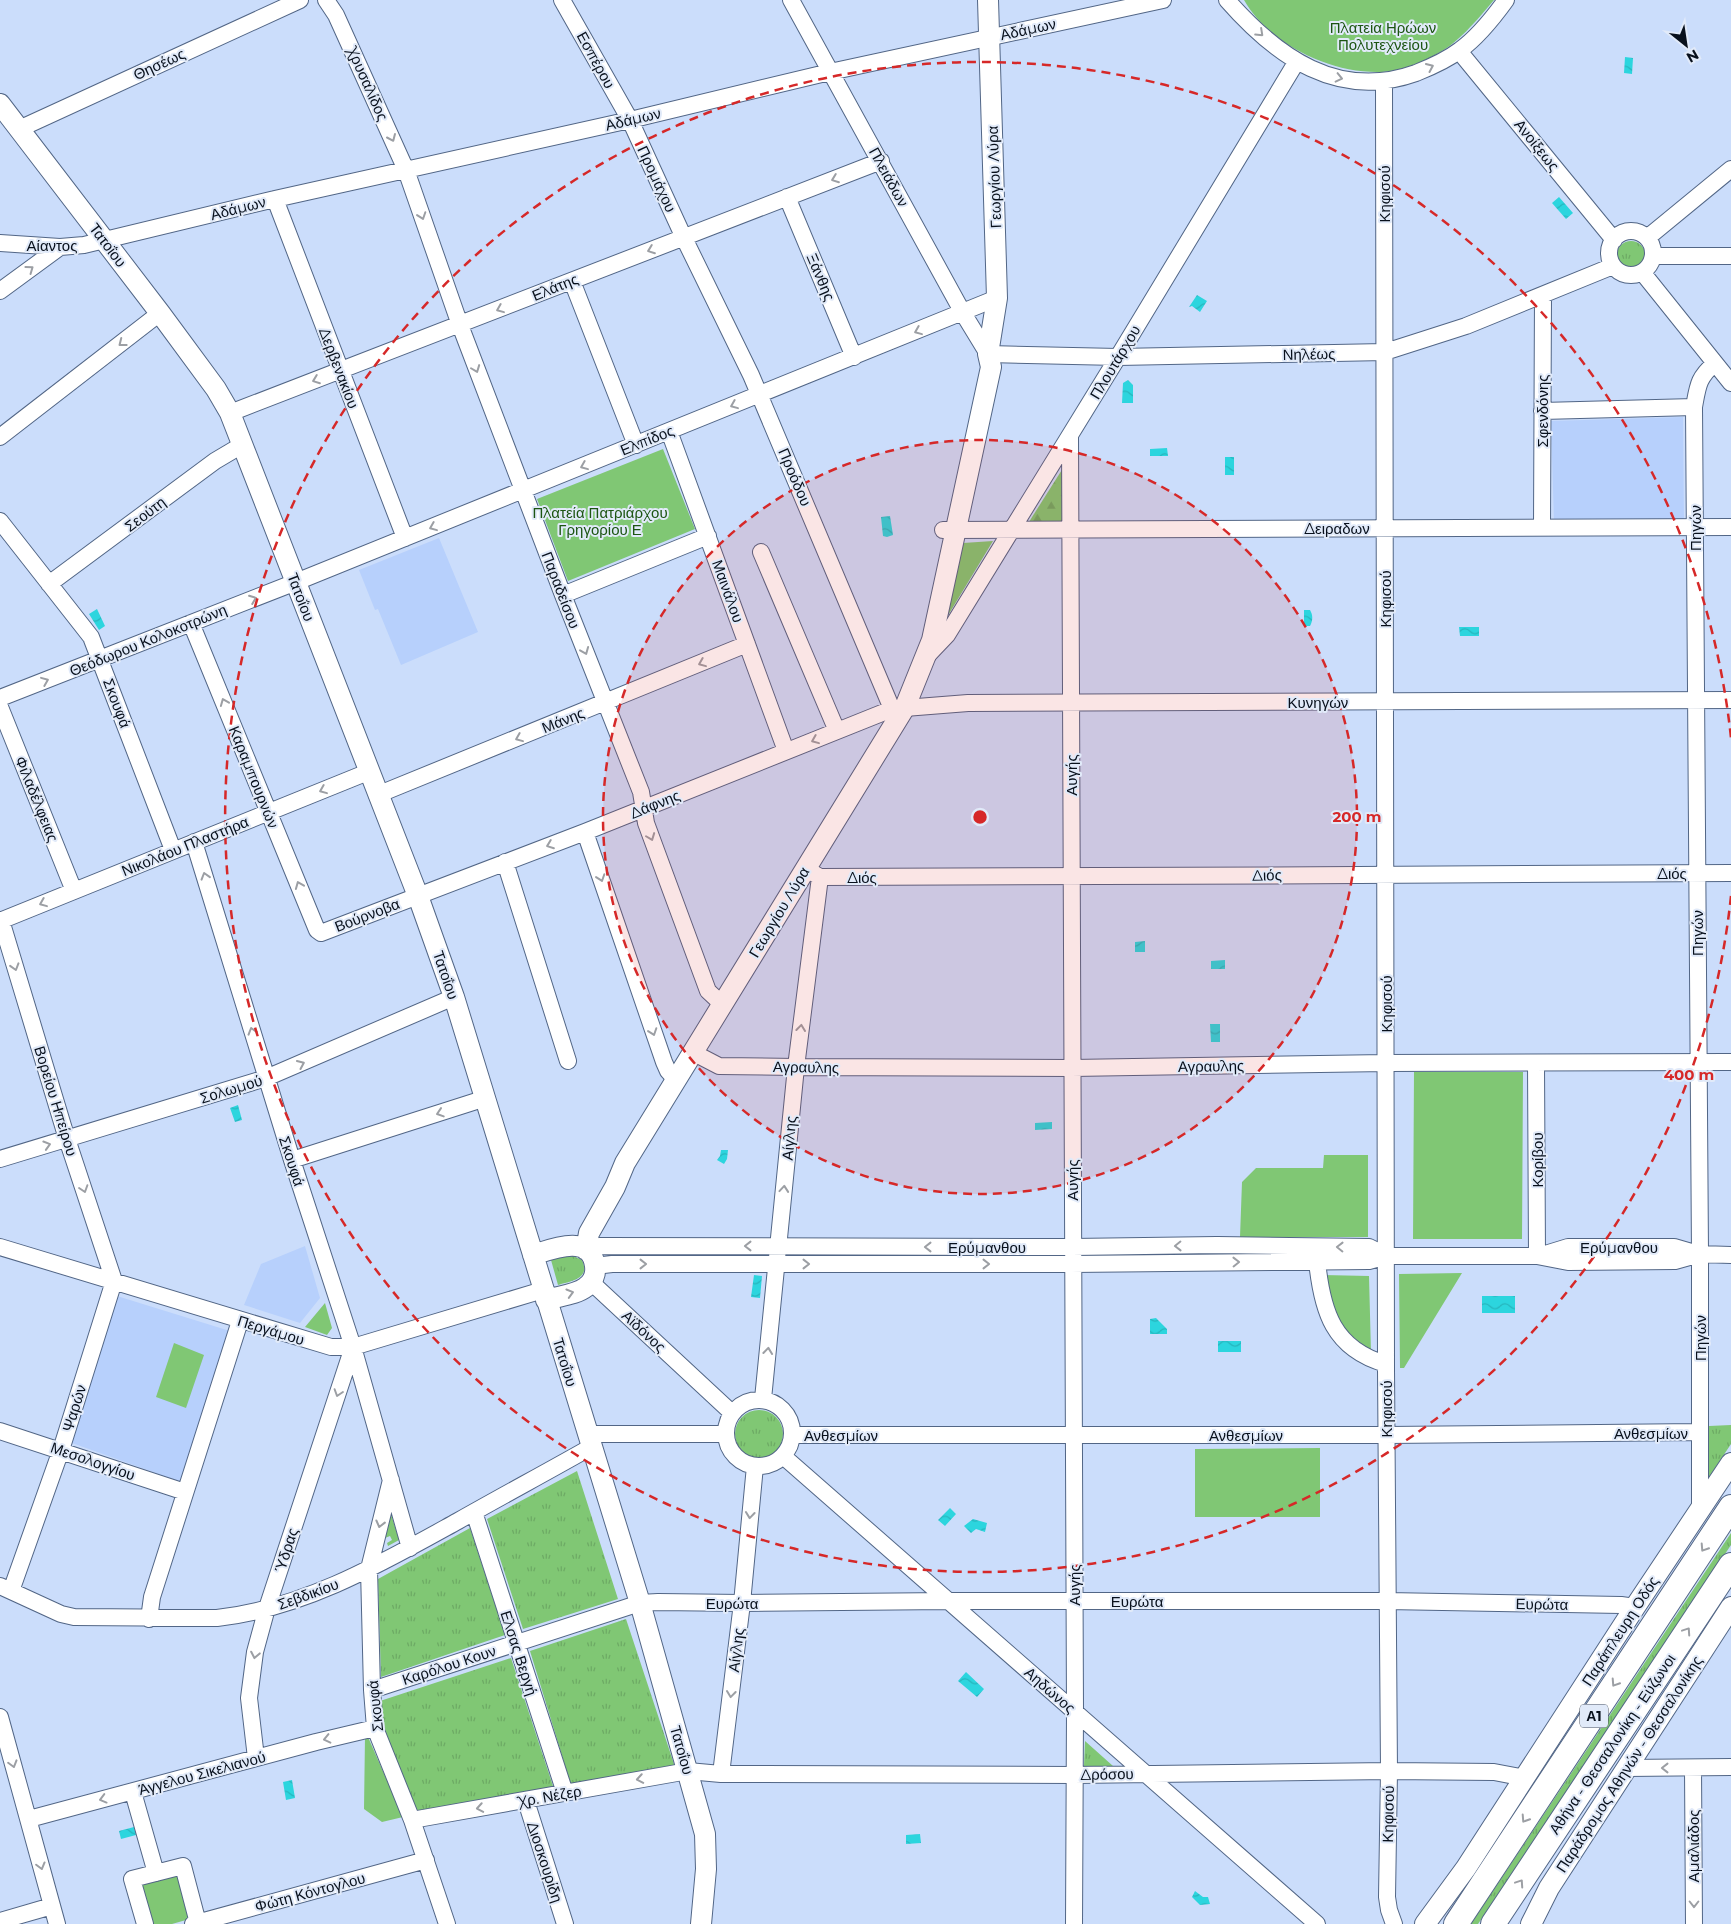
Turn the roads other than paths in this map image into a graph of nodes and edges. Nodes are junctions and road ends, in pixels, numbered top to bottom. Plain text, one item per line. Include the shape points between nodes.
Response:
1 (300, 0) edge
2 (326, 0) edge
3 (562, 0) edge
4 (791, 0) edge
5 (988, 0) edge
6 (1163, 0) edge
7 (1227, 0) edge
8 (1506, 0) edge
9 (990, 38) junction
10 (1460, 51) junction
11 (1297, 61) junction
12 (830, 72) junction
13 (1384, 82) junction
14 (0, 104) edge
15 (630, 120) junction
16 (19, 129) junction
17 (881, 161) junction
18 (1731, 169) edge
19 (406, 170) junction
20 (787, 197) junction
21 (275, 199) junction
22 (684, 238) junction
23 (1647, 238) junction
24 (1614, 240) junction
25 (104, 241) junction
26 (0, 243) edge
27 (60, 247) junction
28 (1653, 256) junction
29 (1731, 256) edge
30 (1614, 266) junction
31 (1642, 272) junction
32 (572, 281) junction
33 (0, 291) edge
34 (1543, 296) junction
35 (997, 298) junction
36 (160, 313) junction
37 (963, 313) junction
38 (460, 325) junction
39 (1384, 352) junction
40 (988, 354) junction
41 (854, 357) junction
42 (1118, 357) junction
43 (1715, 363) junction
44 (340, 371) junction
45 (1731, 383) edge
46 (760, 395) junction
47 (1694, 407) junction
48 (1542, 411) junction
49 (230, 413) junction
50 (669, 432) junction
51 (1070, 437) junction
52 (0, 438) edge
53 (242, 445) junction
54 (636, 445) junction
55 (522, 491) junction
56 (0, 521) edge
57 (1696, 526) junction
58 (1542, 527) junction
59 (1731, 527) edge
60 (1385, 528) junction
61 (1011, 529) junction
62 (1070, 529) junction
63 (950, 530) junction
64 (708, 536) junction
65 (405, 538) junction
66 (761, 552) dead end
67 (296, 582) junction
68 (49, 584) junction
69 (562, 595) junction
70 (191, 623) junction
71 (747, 644) junction
72 (925, 657) junction
73 (100, 659) junction
74 (0, 698) edge
75 (1731, 700) edge
76 (1695, 701) junction
77 (1385, 702) junction
78 (606, 703) junction
79 (1070, 703) junction
80 (0, 707) edge
81 (898, 708) junction
82 (837, 731) junction
83 (786, 751) junction
84 (368, 772) junction
85 (377, 795) junction
86 (644, 808) junction
87 (269, 812) junction
88 (585, 832) junction
89 (194, 842) junction
90 (173, 850) junction
91 (504, 862) junction
92 (813, 873) junction
93 (1696, 873) junction
94 (1731, 873) edge
95 (1386, 874) junction
96 (1071, 878) junction
97 (74, 891) junction
98 (418, 896) junction
99 (1, 921) edge
100 (317, 930) joint
101 (454, 997) junction
102 (723, 1005) junction
103 (694, 1053) junction
104 (568, 1062) dead end
105 (1698, 1062) junction
106 (1731, 1062) edge
107 (1386, 1063) junction
108 (1536, 1064) junction
109 (796, 1067) junction
110 (1072, 1068) junction
111 (266, 1078) junction
112 (676, 1080) junction
113 (486, 1098) junction
114 (67, 1138) junction
115 (0, 1159) edge
116 (292, 1160) junction
117 (625, 1163) junction
118 (566, 1245) junction
119 (779, 1246) junction
120 (0, 1247) edge
121 (1700, 1254) junction
122 (533, 1255) junction
123 (1731, 1255) edge
124 (1072, 1256) junction
125 (1387, 1256) junction
126 (1537, 1256) junction
127 (1317, 1261) junction
128 (777, 1264) junction
129 (591, 1266) junction
130 (114, 1281) junction
131 (545, 1295) junction
132 (240, 1321) junction
133 (353, 1347) junction
134 (1386, 1364) junction
135 (763, 1400) junction
136 (732, 1413) junction
137 (0, 1431) edge
138 (1699, 1432) junction
139 (726, 1434) junction
140 (793, 1434) junction
141 (1386, 1434) junction
142 (1073, 1435) junction
143 (589, 1441) junction
144 (61, 1450) junction
145 (783, 1456) junction
146 (1731, 1463) edge
147 (755, 1466) junction
148 (391, 1479) junction
149 (185, 1492) junction
150 (1731, 1507) edge
151 (1700, 1509) junction
152 (474, 1512) junction
153 (410, 1548) junction
154 (1731, 1564) edge
155 (368, 1569) junction
156 (6, 1588) edge
157 (948, 1601) junction
158 (1074, 1601) junction
159 (1387, 1601) junction
160 (640, 1603) junction
161 (742, 1603) junction
162 (1634, 1607) junction
163 (1731, 1607) edge
164 (267, 1608) junction
165 (149, 1619) junction
166 (516, 1643) junction
167 (372, 1690) junction
168 (1075, 1712) junction
169 (0, 1717) edge
170 (375, 1728) junction
171 (256, 1758) junction
172 (1731, 1767) edge
173 (1625, 1768) junction
174 (1693, 1768) junction
175 (688, 1771) junction
176 (1389, 1771) junction
177 (1145, 1773) junction
178 (721, 1774) junction
179 (1074, 1775) junction
180 (1525, 1778) junction
181 (133, 1792) junction
182 (565, 1793) junction
183 (526, 1800) junction
184 (28, 1819) junction
185 (412, 1820) junction
186 (426, 1860) junction
187 (156, 1874) junction
188 (52, 1906) junction
189 (9, 1921) edge
190 (216, 1921) edge
191 (196, 1923) edge
192 (57, 1924) edge
193 (145, 1924) edge
194 (447, 1924) edge
195 (565, 1924) edge
196 (701, 1924) edge
197 (1074, 1924) edge
198 (1317, 1924) edge
199 (1394, 1924) edge
200 (1424, 1924) edge
201 (1456, 1924) edge
202 (1493, 1924) edge
203 (1531, 1924) edge
204 (1694, 1924) edge

1 - 16 street, Θησέως
2 -> 19 street, Χρυσαλίδος via 336,15
3 - 15 street, Εσπέρου
4 - 12 street, Πλειάδων
5 - 9 main road, Γεωργίου Λύρα
6 - 9 street, Αδάμων
7 -> 11 street via 1267,40
8 - 10 street
9 - 12 street, Αδάμων
9 - 35 main road, Γεωργίου Λύρα
13 -> 10 street via 1424,70
10 - 24 street, Ανοίξεως
11 -> 13 street via 1330,76 1352,81
11 - 42 street, Πλουτάρχου
12 - 15 street, Αδάμων
12 - 17 street, Πλειάδων
13 - 39 street, Κηφισού
14 - 16 main road, Τατοΐου
15 - 19 street, Αδάμων
15 - 22 street, Προμάχου
16 - 25 main road, Τατοΐου
17 -> 20 street, Ελάτης
17 - 37 street, Πλειάδων
18 - 23 street
19 - 21 street, Αδάμων
19 -> 38 street, Παραδείσου
20 - 22 street, Ελάτης
20 - 41 street, Ξάνθης
21 - 25 street, Αδάμων
21 - 44 street, Δερβενακίου
22 -> 32 street, Ελάτης
22 - 46 street, Προόδου
23 - 24 street via 1634,232
23 - 28 street
24 - 30 street via 1609,253
25 - 27 street, Αίαντος
25 - 36 main road, Τατοΐου
26 - 27 street, Αίαντος
33 -> 27 street
28 - 29 street
28 - 31 street
30 - 31 street via 1627,275
30 - 34 street, Νηλέως
31 - 43 street
32 -> 38 street, Ελάτης
32 - 54 street
34 - 39 street, Νηλέως via 1466,326
34 - 48 street, Σφενδόνης
35 - 37 street, Ελπίδος
35 - 40 main road, Γεωργίου Λύρα
36 - 49 main road, Τατοΐου
36 -> 52 street
37 - 40 street, Πλειάδων
37 -> 41 street, Ελπίδος
38 - 44 street, Ελάτης
38 -> 55 street, Παραδείσου
39 - 42 street, Νηλέως
39 - 60 street, Κηφισού
40 - 42 street, Νηλέως
40 - 63 main road, Γεωργίου Λύρα via 979,365
41 - 46 street, Ελπίδος
42 - 51 street, Πλουτάρχου
43 - 45 street
43 - 47 street, Πηγών via 1703,374
44 -> 49 street, Ελάτης
44 - 65 street, Δερβενακίου
46 -> 50 street, Ελπίδος
46 - 81 street, Προόδου
47 - 48 street
47 - 57 street, Πηγών
48 - 58 street, Σφενδόνης
49 - 53 main road, Τατοΐου
50 - 54 street, Ελπίδος
50 - 64 street, Μαινάλου
51 - 61 street, Πλουτάρχου
51 - 62 street, Αυγής
53 - 67 main road, Τατοΐου
53 - 68 street, Σεούτη
54 -> 55 street, Ελπίδος
55 -> 65 street, Ελπίδος
55 - 69 street, Παραδείσου
56 - 68 street, Σκουφά
57 - 58 street, Δειραδων
57 - 59 street, Δειραδων
57 - 76 street, Πηγών
58 - 60 street, Δειραδων
60 - 62 street, Δειραδων
60 - 77 street, Κηφισού
61 - 62 street, Δειραδων
61 - 63 street, Δειραδων
61 - 72 street, Πλουτάρχου via 947,635
62 - 79 street, Αυγής
63 - 72 main road, Γεωργίου Λύρα via 921,633
64 - 69 street
64 - 71 street, Μαινάλου
65 - 67 street, Ελπίδος
66 - 82 street
70 -> 67 street, Θεόδωρου Κολοκοτρώνη
67 - 84 main road, Τατοΐου
68 - 73 street, Σκουφά via 91,637
69 -> 78 street, Παραδείσου
70 - 73 street, Θεόδωρου Κολοκοτρώνη
87 -> 70 street, Καραμπουρνών
71 -> 78 street, Μάνης
71 - 83 street, Μαινάλου
72 - 81 main road, Γεωργίου Λύρα
74 -> 73 street, Θεόδωρου Κολοκοτρώνη
73 - 90 street, Σκουφά
75 - 76 street, Κυνηγών
76 - 77 street, Κυνηγών
76 - 93 street, Πηγών
77 - 79 street, Κυνηγών
77 - 95 street, Κηφισού
78 -> 85 street, Μάνης
78 - 86 street, Παραδείσου via 641,792
79 - 81 street, Κυνηγών via 968,703
79 - 96 street, Αυγής
80 - 97 street, Φιλαδέλφειας
81 - 82 street, Δάφνης
81 - 92 main road, Γεωργίου Λύρα
82 -> 83 street, Δάφνης
83 - 86 street, Δάφνης
84 - 85 main road, Τατοΐου
84 -> 87 street, Νικολάου Πλαστήρα
85 - 98 main road, Τατοΐου
86 - 88 street, Δάφνης
86 -> 102 street, Παραδείσου via 646,823 708,991
87 - 89 street, Νικολάου Πλαστήρα
100 -> 87 street, Καραμπουρνών
88 -> 91 street, Δάφνης
88 -> 112 street via 664,1062
89 - 90 street, Νικολάου Πλαστήρα
111 -> 89 street, Σκουφά
90 - 97 street, Νικολάου Πλαστήρα
91 - 98 street, Δάφνης
91 - 104 street
92 - 96 street, Διός
92 - 102 main road, Γεωργίου Λύρα
109 -> 92 street, Αίγλης
93 - 94 street, Διός
93 - 95 street, Διός
93 - 105 street, Πηγών
95 - 96 street, Διός
95 - 107 street, Κηφισού
96 - 110 street, Αυγής
97 -> 99 street, Νικολάου Πλαστήρα
98 - 100 street, Βούρνοβα via 321,933
98 - 101 main road, Τατοΐου
99 -> 114 street, Βορείου Ηπείρου
111 -> 101 street, Σολωμού
101 - 113 main road, Τατοΐου
102 - 103 main road, Γεωργίου Λύρα
103 - 109 street, Αγραυλης via 718,1066
103 - 112 main road, Γεωργίου Λύρα
105 - 106 street, Αγραυλης
105 - 108 street, Αγραυλης
105 - 121 street, Πηγών
107 - 108 street, Αγραυλης
107 - 110 street, Αγραυλης
107 - 125 street, Κηφισού
108 - 126 street, Κορίβου
109 - 110 street, Αγραυλης
119 -> 109 street, Αίγλης
110 - 124 street, Αυγής
111 - 114 street, Σολωμού
111 - 116 street, Σκουφά
112 - 117 main road, Γεωργίου Λύρα
113 -> 116 street
113 - 122 main road, Τατοΐου
115 -> 114 street, Σολωμού
114 -> 130 street, Βορείου Ηπείρου
116 - 133 street, Σκουφά
117 - 118 main road, Γεωργίου Λύρα via 607,1181
117 - 129 main road, Γεωργίου Λύρα via 589,1233
118 - 122 main road
118 - 129 main road, Ερύμανθου via 577,1246
124 -> 119 street, Ερύμανθου
119 - 128 street, Αίγλης
119 -> 129 street, Ερύμανθου via 599,1246
120 - 130 street, Περγάμου
121 - 123 street, Ερύμανθου
121 - 126 street, Ερύμανθου via 1675,1261 1568,1262
121 - 138 street, Πηγών
122 - 131 main road, Τατοΐου
125 -> 124 street, Ερύμανθου via 1369,1247 1217,1245
124 -> 127 street, Ερύμανθου
128 -> 124 street, Ερύμανθου
124 - 142 street, Αυγής
125 - 126 street, Ερύμανθου
125 - 127 street, Ερύμανθου via 1369,1261
125 - 134 street, Κηφισού
127 - 134 street via 1323,1300 1337,1332 1362,1355
129 -> 128 street, Ερύμανθου
135 -> 128 street, Αίγλης
131 -> 129 main road via 585,1288
129 - 136 street, Αϊδόνος
130 - 132 street, Περγάμου
130 - 144 street, Ψαρών
131 - 133 street, Περγάμου
131 - 143 main road, Τατοΐου
132 - 133 street, Περγάμου via 331,1347
132 - 149 street
133 - 148 street, Σκουφά
133 -> 164 street, Ύδρας
134 - 141 street, Κηφισού
135 - 136 street via 751,1400
135 - 140 street via 775,1403 785,1411
136 - 139 street
137 - 144 street, Μεσολογγίου
138 - 141 street, Ανθεσμίων
138 - 151 street, Πηγών
139 - 143 street
139 - 147 street via 734,1456
140 - 142 street, Ανθεσμίων
140 - 145 street
141 - 142 street, Ανθεσμίων
141 - 159 street, Κηφισού
142 - 158 street, Αυγής
143 - 152 street, Σεβδικίου
143 - 160 main road, Τατοΐου
144 - 149 street, Μεσολογγίου
144 - 156 street, Ψαρών
145 - 147 street via 765,1466
145 - 157 street, Αηδώνος
146 - 151 main road, Παράπλευρη Οδός
147 -> 161 street, Αίγλης
148 - 153 street, Σκουφά
148 -> 155 street, Σκουφά
149 - 165 street via 152,1597
150 -> 201 highway, Αθήνα - Θεσσαλονίκη - Εύζωνοι / Α1
151 - 162 main road, Παράπλευρη Οδός
152 - 153 street, Σεβδικίου
152 - 166 street, Ελσας Βεργή
153 - 155 street, Σεβδικίου
202 -> 154 highway, Αθήνα - Θεσσαλονίκη - Εύζωνοι / Α1
155 - 164 street, Σεβδικίου via 324,1590
155 - 167 street, Σκουφά
156 - 165 street, Σεβδικίου via 74,1617
157 - 158 street, Ευρώτα
157 - 161 street, Ευρώτα
157 - 168 street, Αηδώνος
158 - 159 street, Ευρώτα
158 - 168 street, Αυγής
159 - 162 street, Ευρώτα
159 - 176 street, Κηφισού
160 - 161 street, Ευρώτα
160 - 166 street, Καρόλου Κουν
160 - 175 main road, Τατοΐου
161 -> 178 street, Αίγλης
162 - 180 main road, Παράπλευρη Οδός
163 - 173 main road, Παράδρομος Αθηνών - Θεσσαλονίκης
164 - 165 street, Σεβδικίου via 217,1618
164 -> 171 street, Ύδρας via 249,1698
166 - 167 street, Καρόλου Κουν
166 - 182 street, Ελσας Βεργή
167 - 170 street, Σκουφά
168 - 177 street, Αηδώνος
168 - 179 street, Αυγής
169 -> 184 street
170 -> 171 street, Άγγελου Σικελιανού
170 - 185 street, Σκουφά
171 - 181 street, Άγγελου Σικελιανού
172 - 174 street
174 -> 173 street
173 - 203 main road, Παράδρομος Αθηνών - Θεσσαλονίκης via 1549,1888
174 -> 204 street, Αμαλιάδος
175 - 178 street, Δρόσου
175 -> 182 street, Χρ. Νέζερ
175 - 196 main road, Τατοΐου via 705,1834 706,1870
176 - 177 street, Δρόσου
176 - 180 street, Δρόσου via 1494,1772
176 - 199 street, Κηφισού via 1387,1897
177 - 179 street, Δρόσου
177 - 198 street, Αηδώνος
178 - 179 street, Δρόσου
179 - 197 street, Αυγής
180 - 200 main road, Παράπλευρη Οδός via 1466,1868
181 -> 184 street, Άγγελου Σικελιανού
181 - 187 street
182 - 183 street, Χρ. Νέζερ
183 -> 185 street, Χρ. Νέζερ
183 - 195 street, Διοσκουρίδη
184 -> 188 street
185 - 186 street, Σκουφά
186 - 190 street, Φώτη Κόντογλου
186 - 194 street, Σκουφά
187 - 191 street via 183,1866
187 - 193 street via 132,1880
188 - 189 street
188 - 192 street
190 - 191 street, Φώτη Κόντογλου

